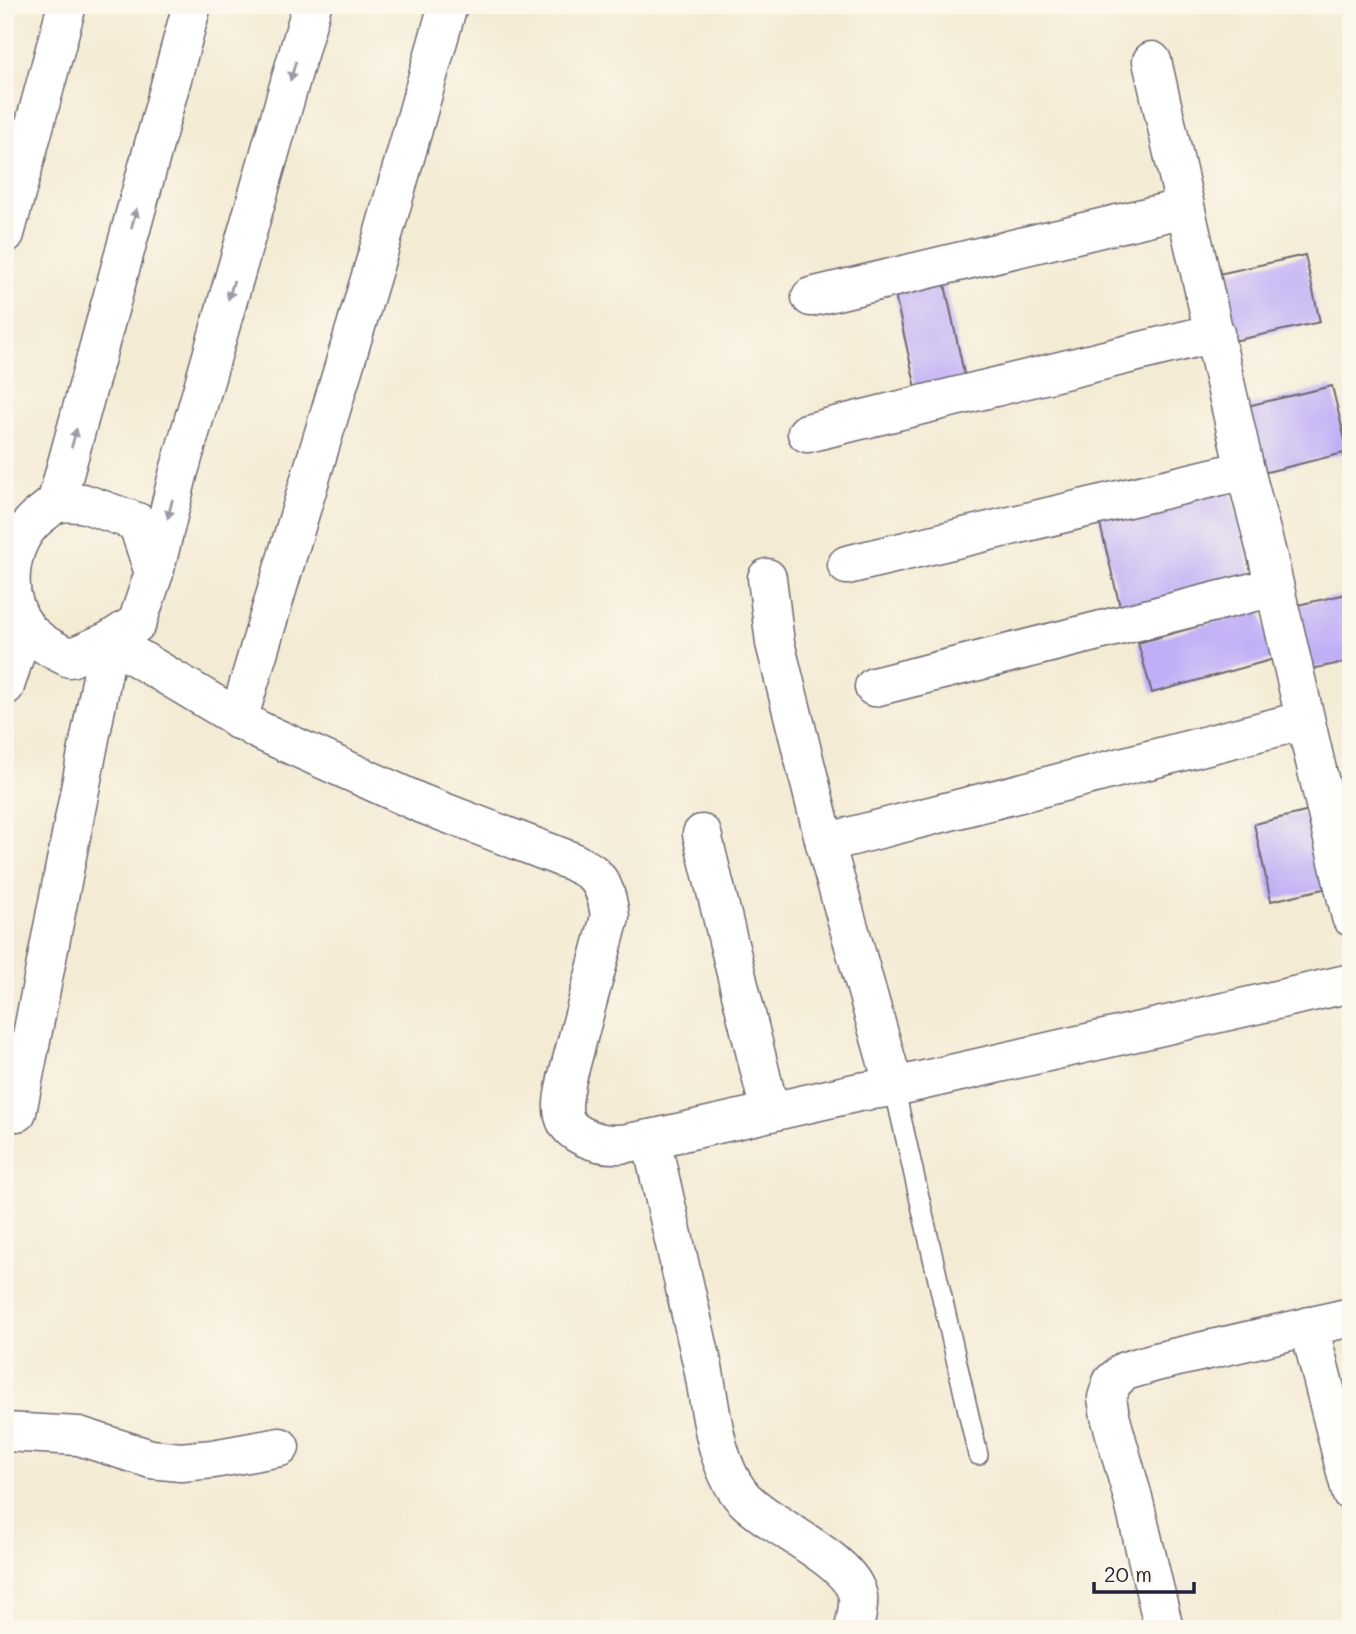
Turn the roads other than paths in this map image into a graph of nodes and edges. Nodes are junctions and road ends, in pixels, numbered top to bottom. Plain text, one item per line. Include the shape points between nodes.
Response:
1 (67, 5) edge
2 (192, 5) edge
3 (312, 5) edge
4 (448, 5) edge
5 (1152, 61) dead end
6 (1185, 208) junction
7 (5, 234) edge
8 (811, 297) dead end
9 (1214, 333) junction
10 (807, 433) dead end
11 (1245, 470) junction
12 (34, 509) edge
13 (847, 565) dead end
14 (154, 573) junction
15 (767, 578) dead end
16 (1274, 587) junction
17 (15, 623) edge
18 (109, 641) junction
19 (5, 686) edge
20 (874, 687) dead end
21 (238, 720) junction
22 (1305, 720) junction
23 (702, 834) dead end
24 (825, 843) junction
25 (1351, 917) edge
26 (1351, 983) edge
27 (894, 1087) junction
28 (17, 1112) dead end
29 (770, 1112) junction
30 (651, 1139) junction
31 (1351, 1317) edge
32 (1309, 1326) junction
33 (5, 1432) edge
34 (280, 1447) dead end
35 (978, 1455) dead end
36 (1351, 1492) edge
37 (854, 1629) edge
38 (1164, 1629) edge

1 - 7 street
12 -> 2 street
3 -> 14 street
4 - 21 street
5 - 6 street
6 - 8 street
6 - 9 street
9 - 10 street
9 - 11 street
11 - 13 street
11 - 16 street
12 - 14 street via 83,503 137,522
12 - 17 street via 16,544 9,572
14 - 18 street via 137,623
15 - 24 street via 775,643
16 - 20 street
16 - 22 street
17 - 18 street via 44,646 70,657
17 - 19 street
18 - 21 street
18 - 28 street
21 - 30 street via 396,793 594,874 604,889 610,917 567,1079 564,1118 569,1129 596,1141 618,1145
22 - 24 street
22 - 25 street
23 - 29 street
24 - 27 street
26 - 27 street
27 - 29 street
27 - 35 lane
29 - 30 street
30 - 37 street via 729,1480 752,1506 817,1550 851,1580 858,1597
31 - 32 street
32 - 36 street
32 - 38 street via 1156,1362 1125,1371 1112,1382 1107,1398 1110,1416
33 - 34 street via 79,1436 151,1459 181,1462

